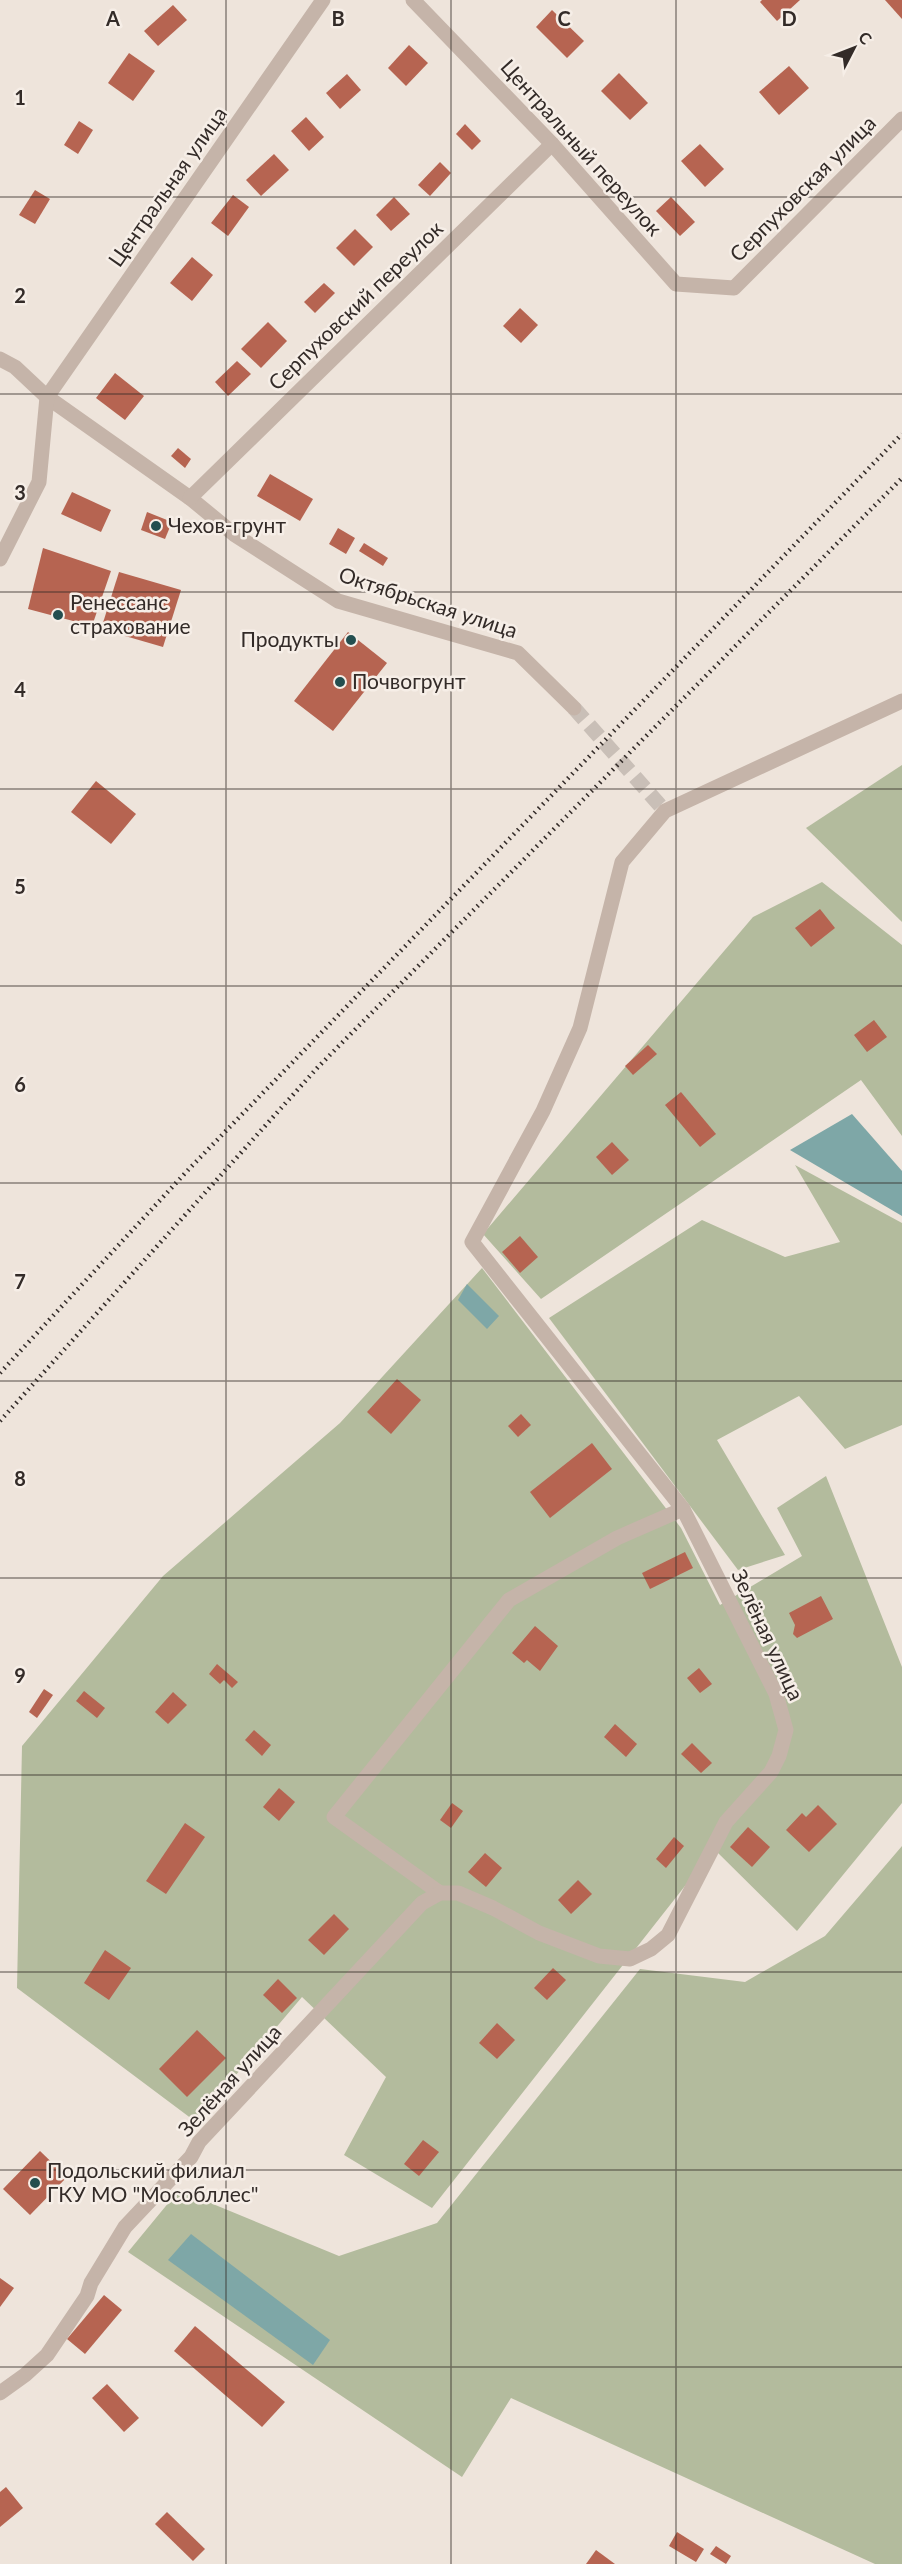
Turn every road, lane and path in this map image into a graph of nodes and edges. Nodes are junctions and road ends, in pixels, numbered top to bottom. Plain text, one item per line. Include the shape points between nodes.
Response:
1 (323, 0) edge
2 (413, 0) edge
3 (902, 119) edge
4 (552, 144) junction
5 (734, 288) joint
6 (0, 359) edge
7 (47, 397) junction
8 (190, 498) junction
9 (0, 559) edge
10 (902, 701) edge
11 (574, 708) tunnel mouth
12 (683, 1509) junction
13 (440, 1893) junction
14 (0, 2393) edge

1 - 7 street, Центральная улица
2 - 4 street, Центральный переулок
3 - 5 street, Серпуховская улица
4 - 5 street, Центральный переулок via 676,284
4 - 8 street, Серпуховский переулок
6 - 7 street, Октябрьская улица via 15,367
7 - 8 street, Октябрьская улица
7 - 9 street via 39,482
8 - 11 street, Октябрьская улица via 235,535 338,601 518,653
10 - 12 street, Зелёная улица via 665,811 622,862 580,1028 543,1111 472,1242
12 - 13 street, Зелёная улица via 617,1538 509,1600 334,1817
12 - 13 street, Зелёная улица via 776,1694 786,1730 771,1772 726,1822 668,1935 630,1959 598,1956 539,1933 458,1893
13 - 14 street, Зелёная улица via 422,1903 199,2142 191,2157 125,2227 87,2296 47,2355

